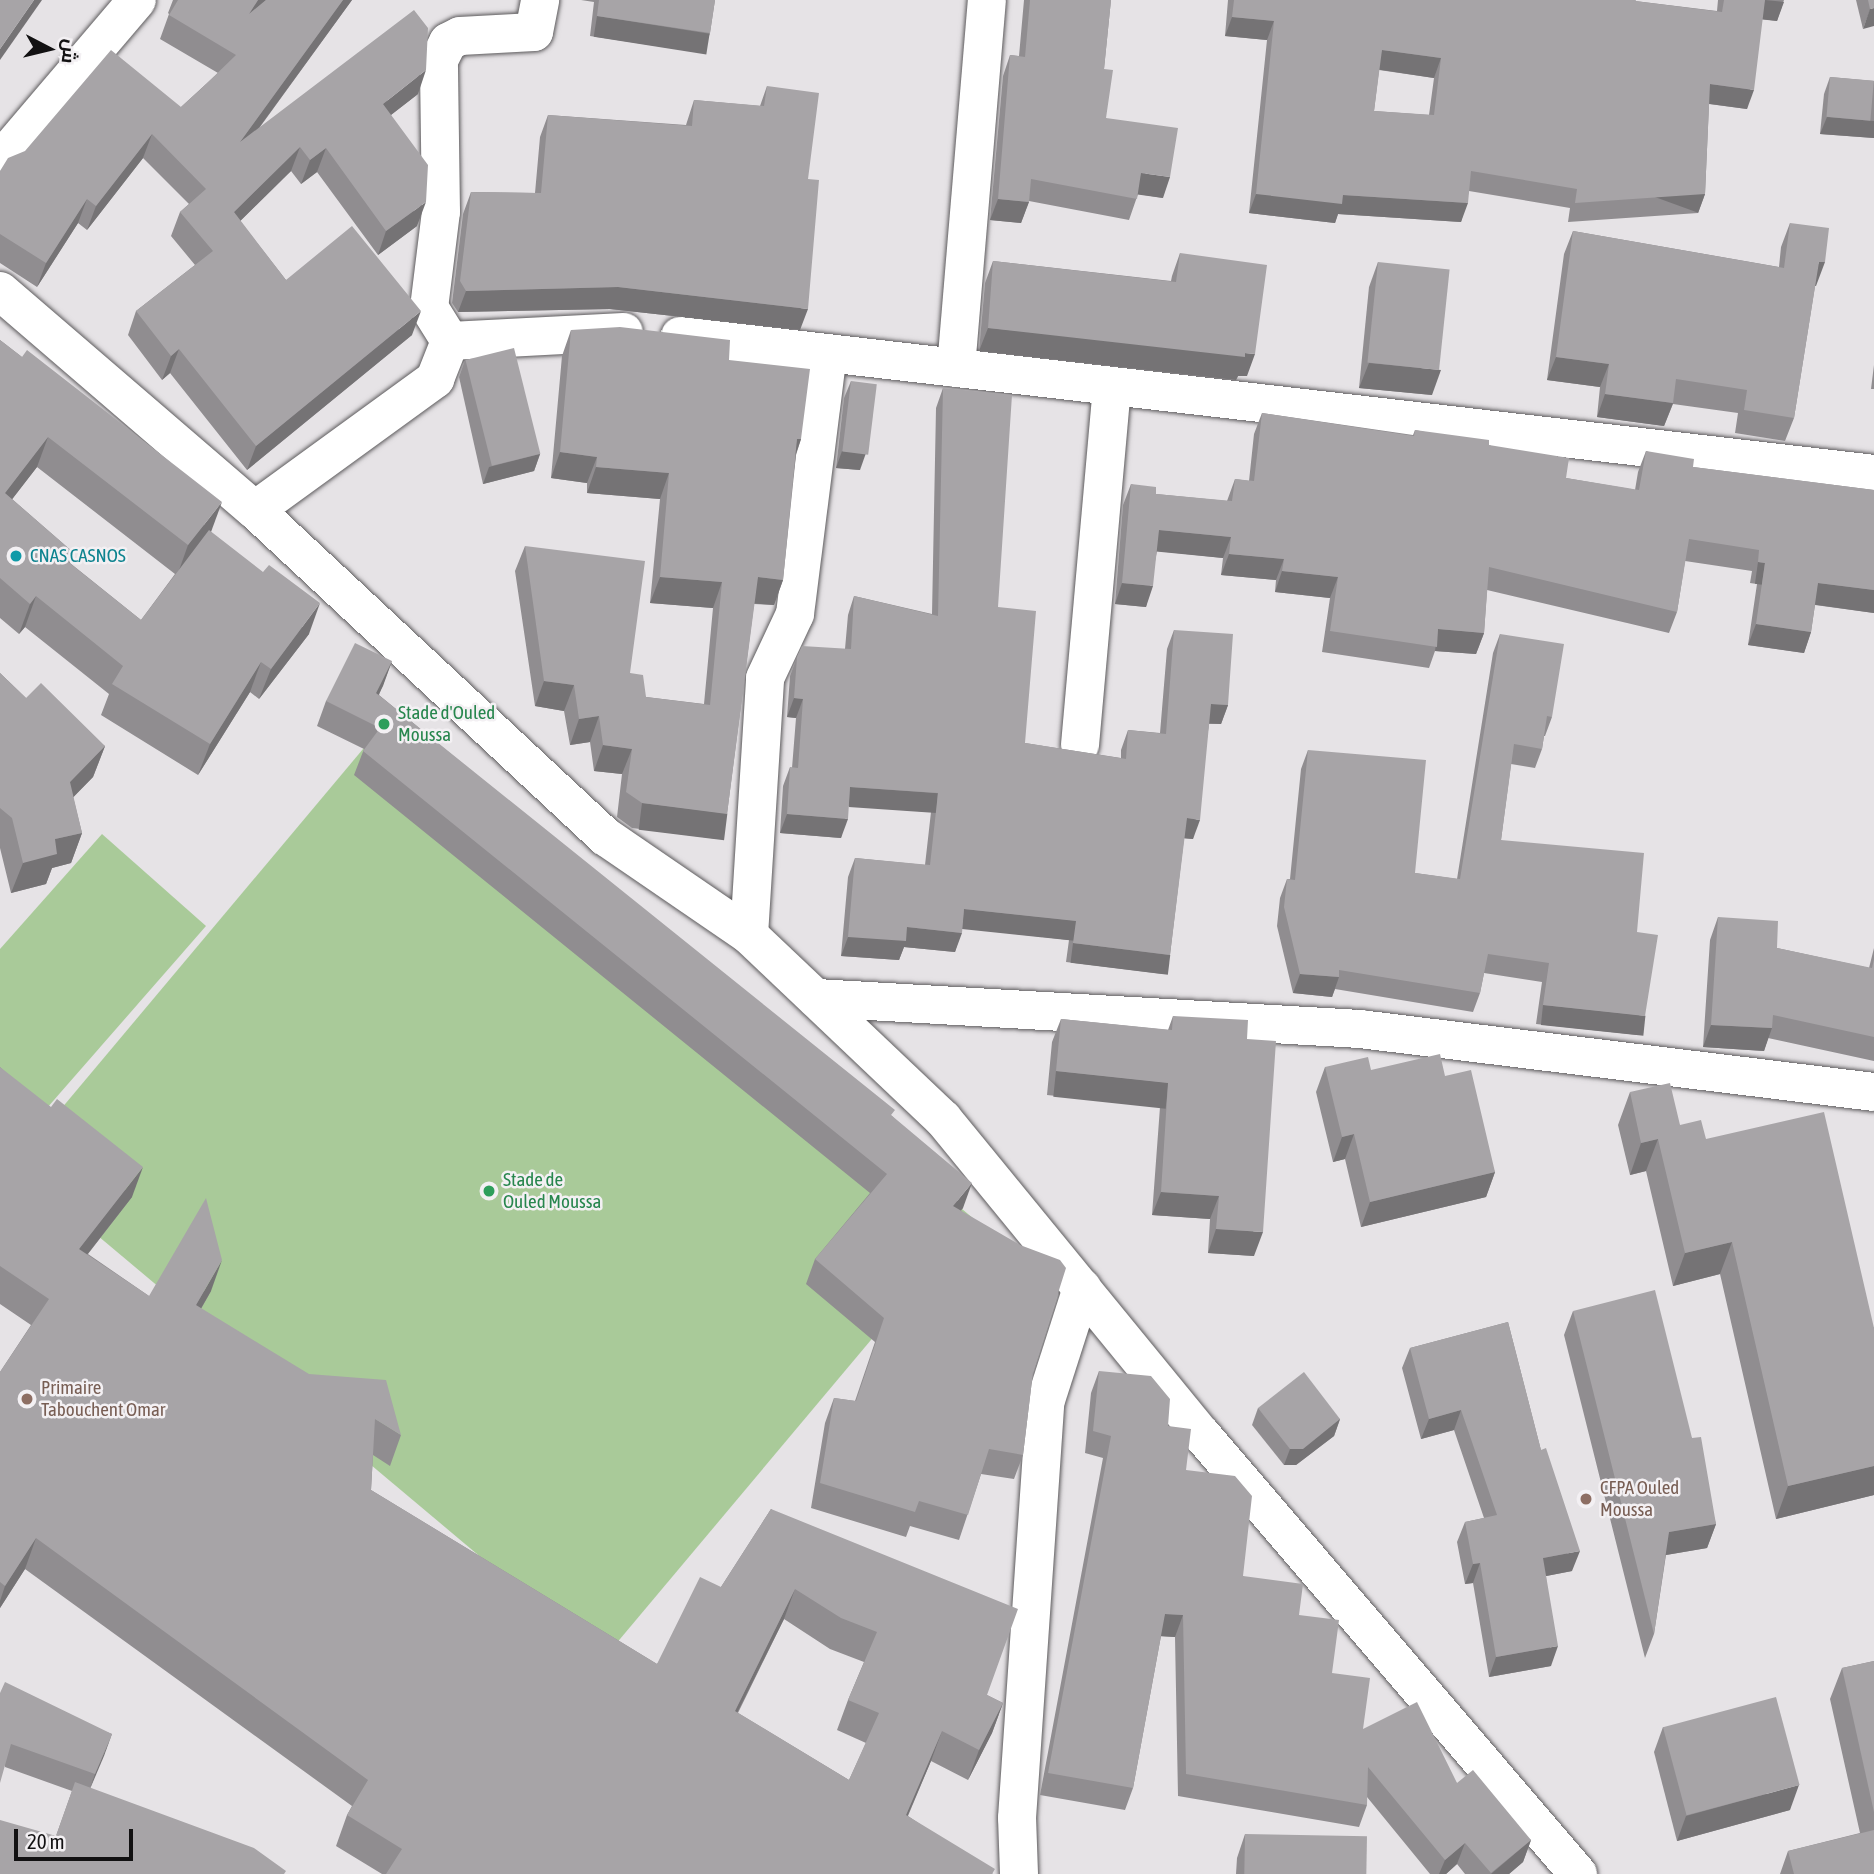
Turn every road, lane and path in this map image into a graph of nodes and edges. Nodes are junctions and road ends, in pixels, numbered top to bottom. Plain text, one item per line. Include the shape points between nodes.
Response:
1 (137, 0) edge
2 (540, 0) edge
3 (987, 0) edge
4 (0, 161) edge
5 (0, 291) edge
6 (450, 341) junction
7 (828, 354) junction
8 (956, 368) junction
9 (1112, 388) junction
10 (1874, 474) edge
11 (255, 510) junction
12 (1080, 744) dead end
13 (749, 935) junction
14 (816, 998) junction
15 (1874, 1093) edge
16 (1082, 1288) junction
17 (1020, 1874) edge
18 (1578, 1874) edge

1 - 4 street
2 - 6 street via 534,32 460,36 448,42 439,60 441,212 429,308
3 - 8 street
5 - 11 street
6 - 7 street via 611,331
6 - 11 street via 435,379
7 - 8 street
7 - 13 street via 795,614 765,678
8 - 9 street
9 - 10 street
9 - 12 street
11 - 13 street via 606,837
13 - 14 street
14 - 15 street via 1360,1029
14 - 16 street via 943,1119
16 - 17 street via 1045,1403 1017,1818
16 - 18 street

